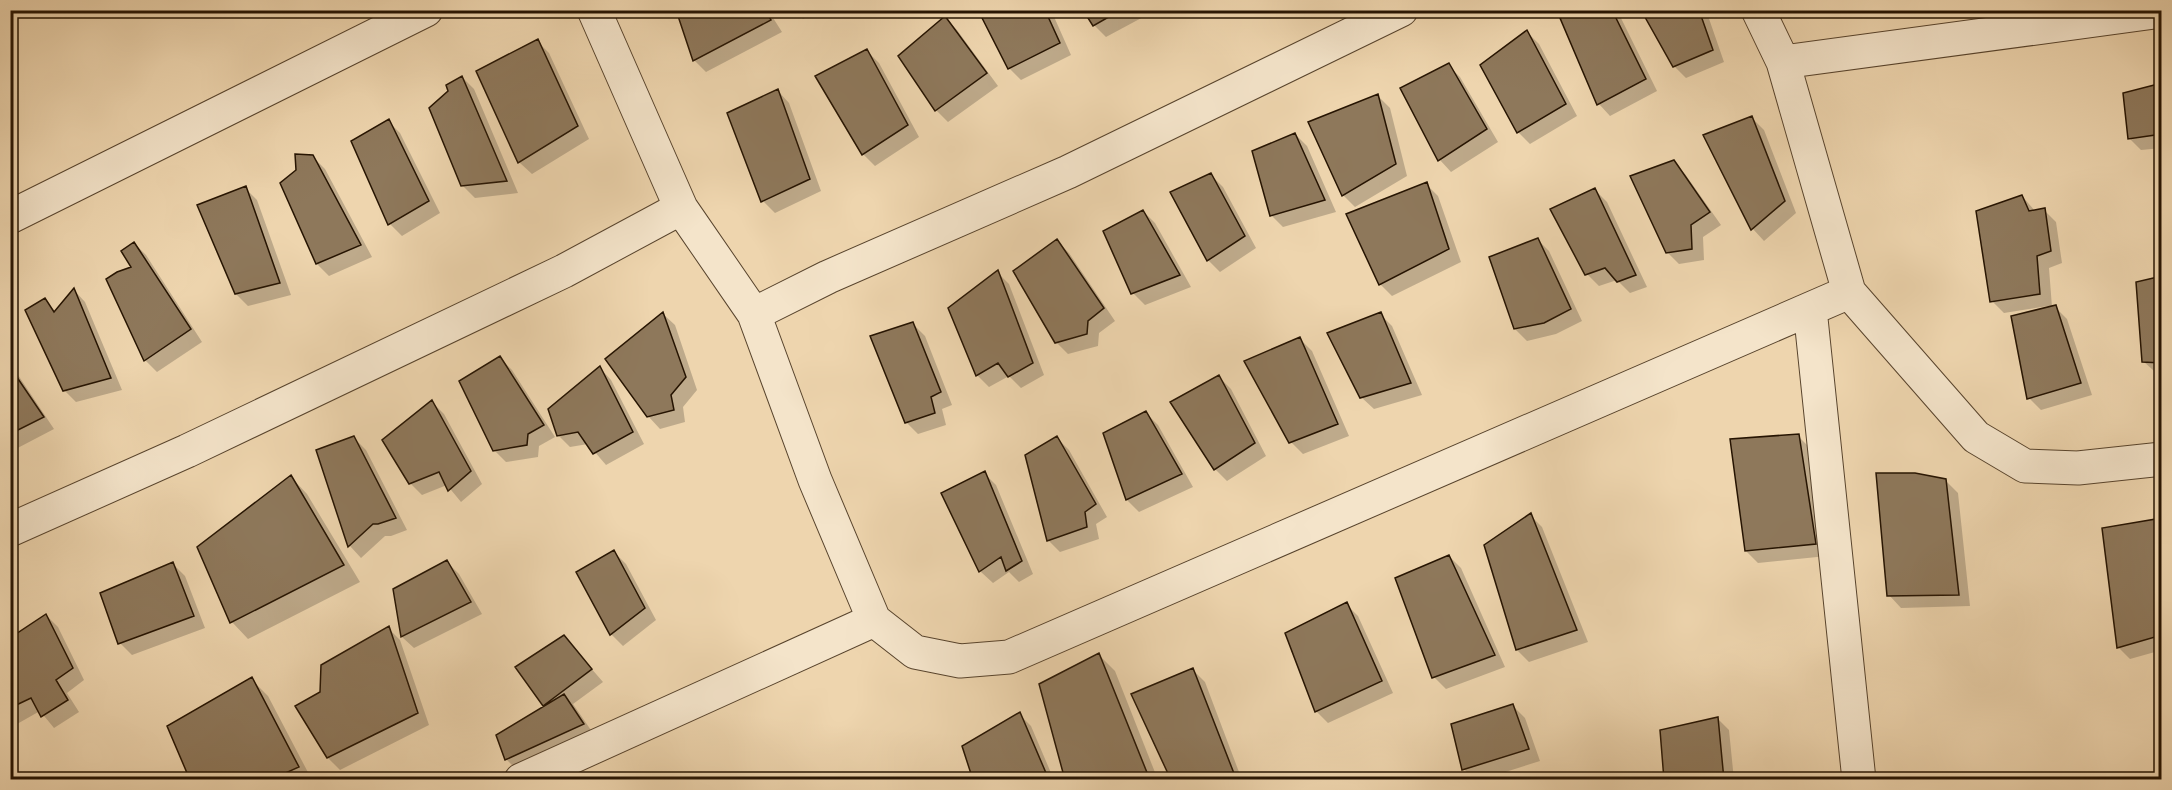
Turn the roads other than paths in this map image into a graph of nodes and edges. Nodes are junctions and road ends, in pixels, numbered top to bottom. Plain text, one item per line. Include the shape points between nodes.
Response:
1 (426, 10) edge
2 (594, 10) edge
3 (1401, 10) edge
4 (1758, 10) edge
5 (2162, 10) edge
6 (1784, 62) junction
7 (681, 208) junction
8 (10, 217) edge
9 (1849, 292) junction
10 (1810, 309) junction
11 (754, 314) junction
12 (2162, 459) edge
13 (10, 530) edge
14 (874, 621) junction
15 (520, 780) edge
16 (1859, 780) edge

1 - 8 street
2 - 7 street
3 - 11 street via 1068,172 828,277
4 - 6 street
5 - 6 street
6 - 9 street
7 - 11 street
7 - 13 street via 564,271 187,451
9 - 10 street
9 - 12 street via 1976,437 2025,466 2078,468
10 - 14 street via 1009,657 960,661 915,652
10 - 16 street
11 - 14 street via 815,480
14 - 15 street

